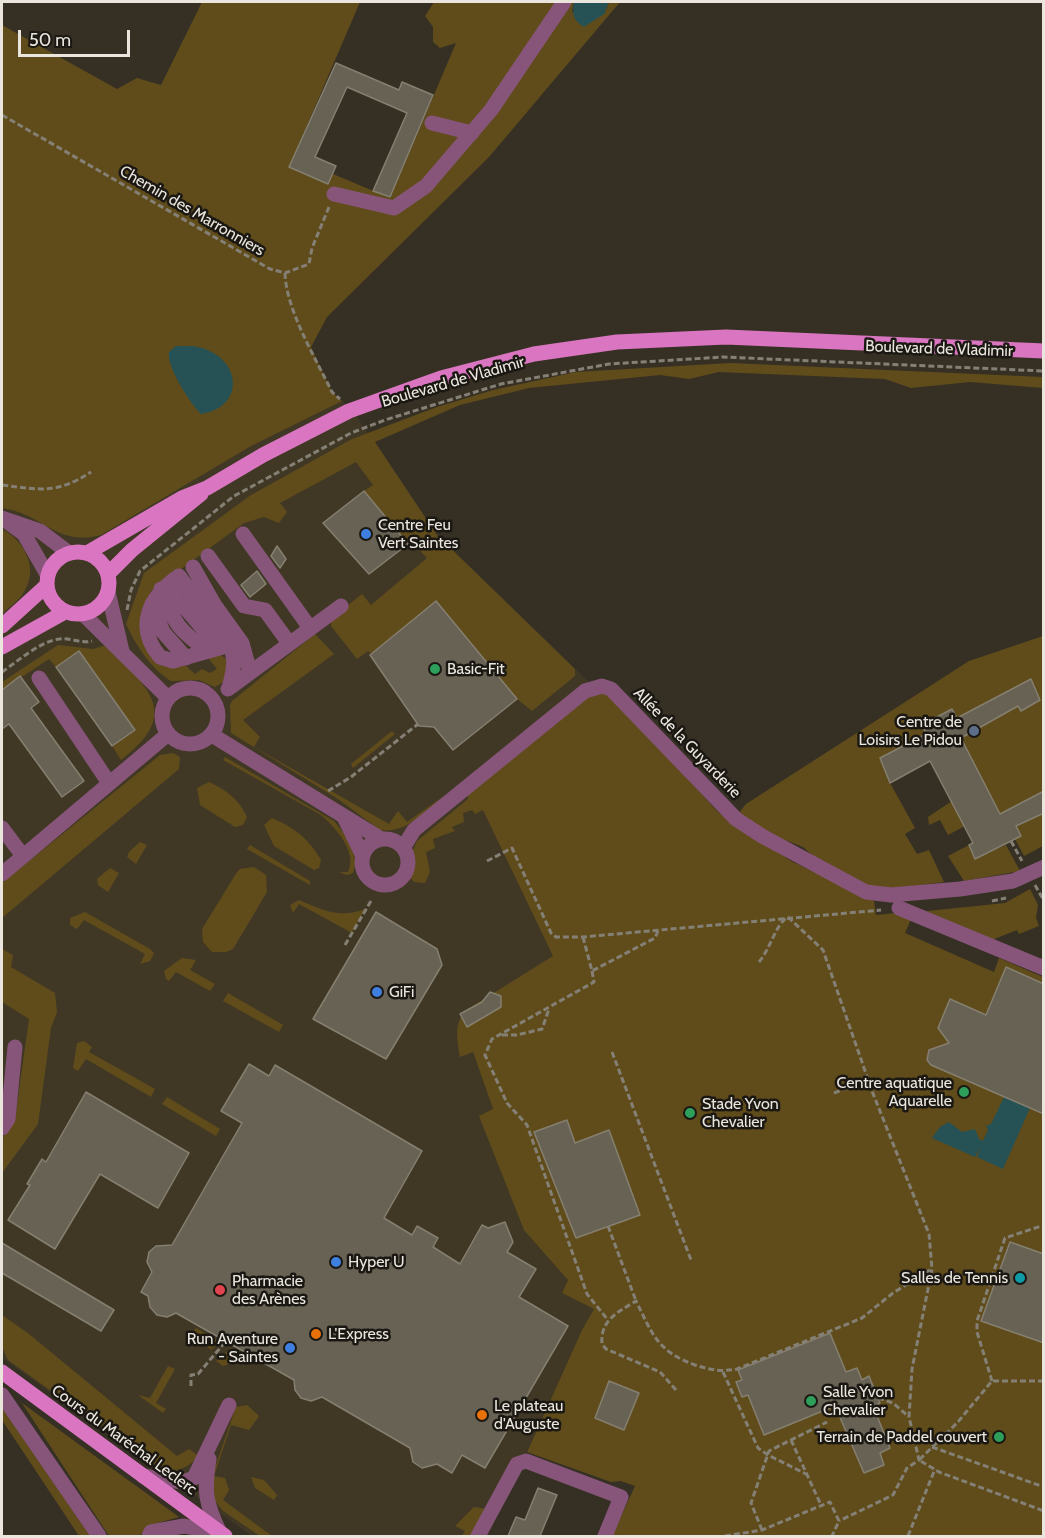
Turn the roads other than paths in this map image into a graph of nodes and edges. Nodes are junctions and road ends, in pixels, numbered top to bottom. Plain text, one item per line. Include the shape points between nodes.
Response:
1 (564, 2) edge
2 (432, 123) dead end
3 (472, 133) junction
4 (334, 194) road end
5 (1044, 351) edge
6 (207, 488) junction
7 (2, 518) edge
8 (243, 534) dead end
9 (69, 553) junction
10 (87, 553) junction
11 (208, 556) dead end
12 (193, 567) dead end
13 (108, 574) junction
14 (47, 580) junction
15 (171, 582) junction
16 (108, 592) junction
17 (340, 606) dead end
18 (65, 612) junction
19 (83, 614) junction
20 (2, 626) edge
21 (310, 628) junction
22 (110, 630) junction
23 (289, 643) junction
24 (2, 647) edge
25 (219, 648) junction
26 (250, 672) junction
27 (39, 678) dead end
28 (229, 688) junction
29 (168, 698) junction
30 (213, 700) junction
31 (168, 734) junction
32 (212, 735) junction
33 (109, 783) junction
34 (344, 817) junction
35 (2, 828) edge
36 (392, 843) junction
37 (23, 856) junction
38 (363, 856) junction
39 (1044, 867) edge
40 (2, 874) edge
41 (899, 908) dead end
42 (1044, 968) edge
43 (15, 1047) dead end
44 (2, 1128) edge
45 (2, 1372) edge
46 (2, 1395) edge
47 (229, 1405) dead end
48 (211, 1444) junction
49 (143, 1476) junction
50 (222, 1535) edge
51 (99, 1536) edge
52 (149, 1536) edge
53 (478, 1536) edge
54 (605, 1536) edge

1 - 3 street
2 - 3 street
3 - 4 street via 426,186 394,208
5 - 6 main road, Boulevard de Vladimir via 726,337 617,342 544,352 441,378 349,411
6 - 10 main road, Boulevard de Vladimir via 182,498
6 - 13 main road
7 - 9 street via 40,531
7 - 14 street via 24,534
8 - 21 street
9 - 10 main road
9 - 14 main road via 60,557
10 - 13 main road via 96,557
11 - 23 street via 244,606 265,610
12 - 26 street via 242,643
13 - 16 main road
14 - 18 main road via 52,601
14 - 20 main road
15 - 25 street
15 - 25 street via 175,623 182,632
15 - 25 street via 152,604 147,636 153,648 160,657 173,661
16 - 19 main road via 98,606
16 - 22 street
17 - 21 street
18 - 19 main road
18 - 24 main road
19 - 22 street
21 - 23 street
22 - 29 street via 122,651
23 - 26 street
25 - 28 street via 236,663
26 - 28 street
27 - 33 street
28 - 30 street
29 - 30 street via 188,688 207,693
29 - 31 street via 162,711
30 - 32 street via 219,718
31 - 32 street via 186,745 196,745
31 - 33 street
32 - 34 street
33 - 37 street
34 - 36 street
34 - 38 street
35 - 37 street
36 - 38 street via 370,845
36 - 38 street via 407,862 402,876 391,884 371,880 363,869
36 - 39 street, Allée de la Guyarderie via 414,830 585,691 602,686 611,689 736,819 854,887 875,895 902,895 992,884
37 - 40 street
41 - 42 street
43 - 44 street via 8,1119
45 - 49 main road, Cours du Maréchal Leclerc
46 - 51 street
47 - 48 street
48 - 49 street via 194,1478 182,1482
48 - 50 street via 204,1491
49 - 50 main road, Cours du Maréchal Leclerc
50 - 52 street via 184,1526
53 - 54 street via 517,1464 526,1461 621,1497

